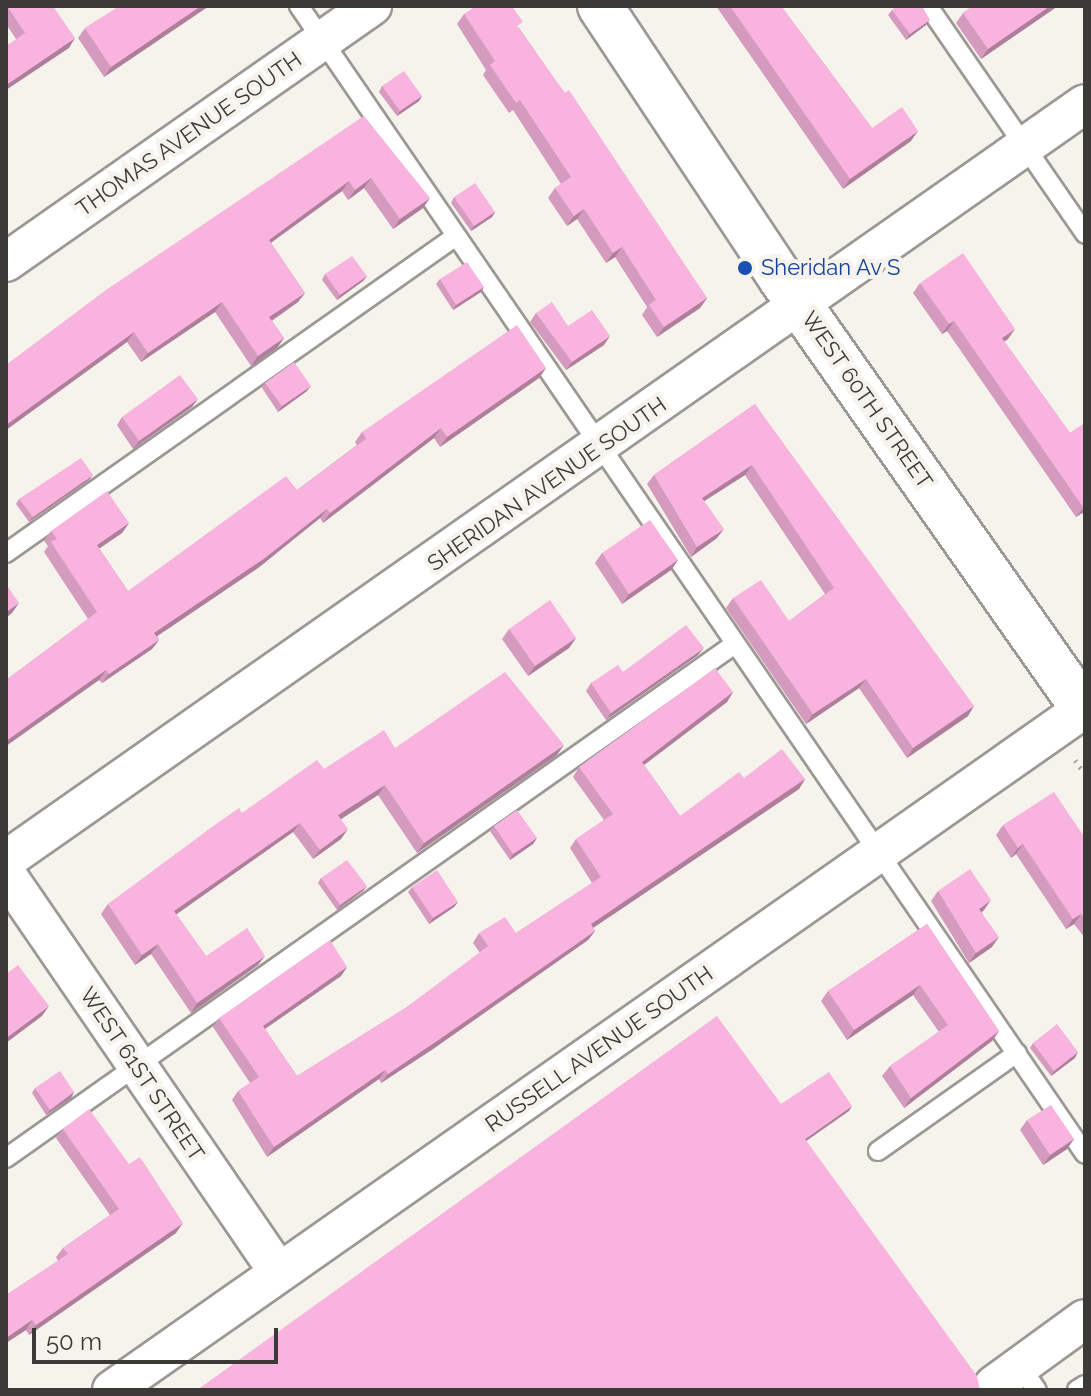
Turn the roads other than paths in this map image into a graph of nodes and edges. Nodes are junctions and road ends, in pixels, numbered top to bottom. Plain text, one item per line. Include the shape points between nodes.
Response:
1 (299, 6) edge
2 (372, 6) edge
3 (600, 6) edge
4 (928, 6) edge
5 (323, 41) junction
6 (1085, 104) edge
7 (1024, 146) junction
8 (1085, 234) edge
9 (456, 236) junction
10 (6, 262) edge
11 (800, 305) junction
12 (601, 447) junction
13 (6, 553) edge
14 (735, 644) junction
15 (1084, 710) edge
16 (881, 852) junction
17 (6, 860) edge
18 (6, 874) edge
19 (1017, 1053) junction
20 (136, 1067) junction
21 (878, 1151) dead end
22 (1085, 1154) edge
23 (6, 1158) edge
24 (279, 1273) junction
25 (1085, 1319) edge
26 (1017, 1380) edge
27 (1085, 1385) edge
28 (112, 1390) edge
29 (1077, 1390) edge

1 - 5 lane
2 - 5 street, THOMAS AVENUE SOUTH
3 - 11 street, WEST 60TH STREET
4 - 7 lane
5 - 9 lane
5 - 10 street, THOMAS AVENUE SOUTH
6 - 7 street, SHERIDAN AVENUE SOUTH
7 - 8 lane
7 - 11 street, SHERIDAN AVENUE SOUTH
9 - 12 lane
9 - 13 lane
11 - 12 street, SHERIDAN AVENUE SOUTH
11 - 15 street, WEST 60TH STREET
12 - 14 lane
12 - 17 street, SHERIDAN AVENUE SOUTH
14 - 16 lane
14 - 20 lane
15 - 16 street, RUSSELL AVENUE SOUTH
16 - 19 lane
16 - 24 street, RUSSELL AVENUE SOUTH
18 - 20 street, WEST 61ST STREET
19 - 21 lane
19 - 22 lane
20 - 23 lane
20 - 24 street, WEST 61ST STREET
24 - 28 street, RUSSELL AVENUE SOUTH
25 - 26 street
27 - 29 lane

